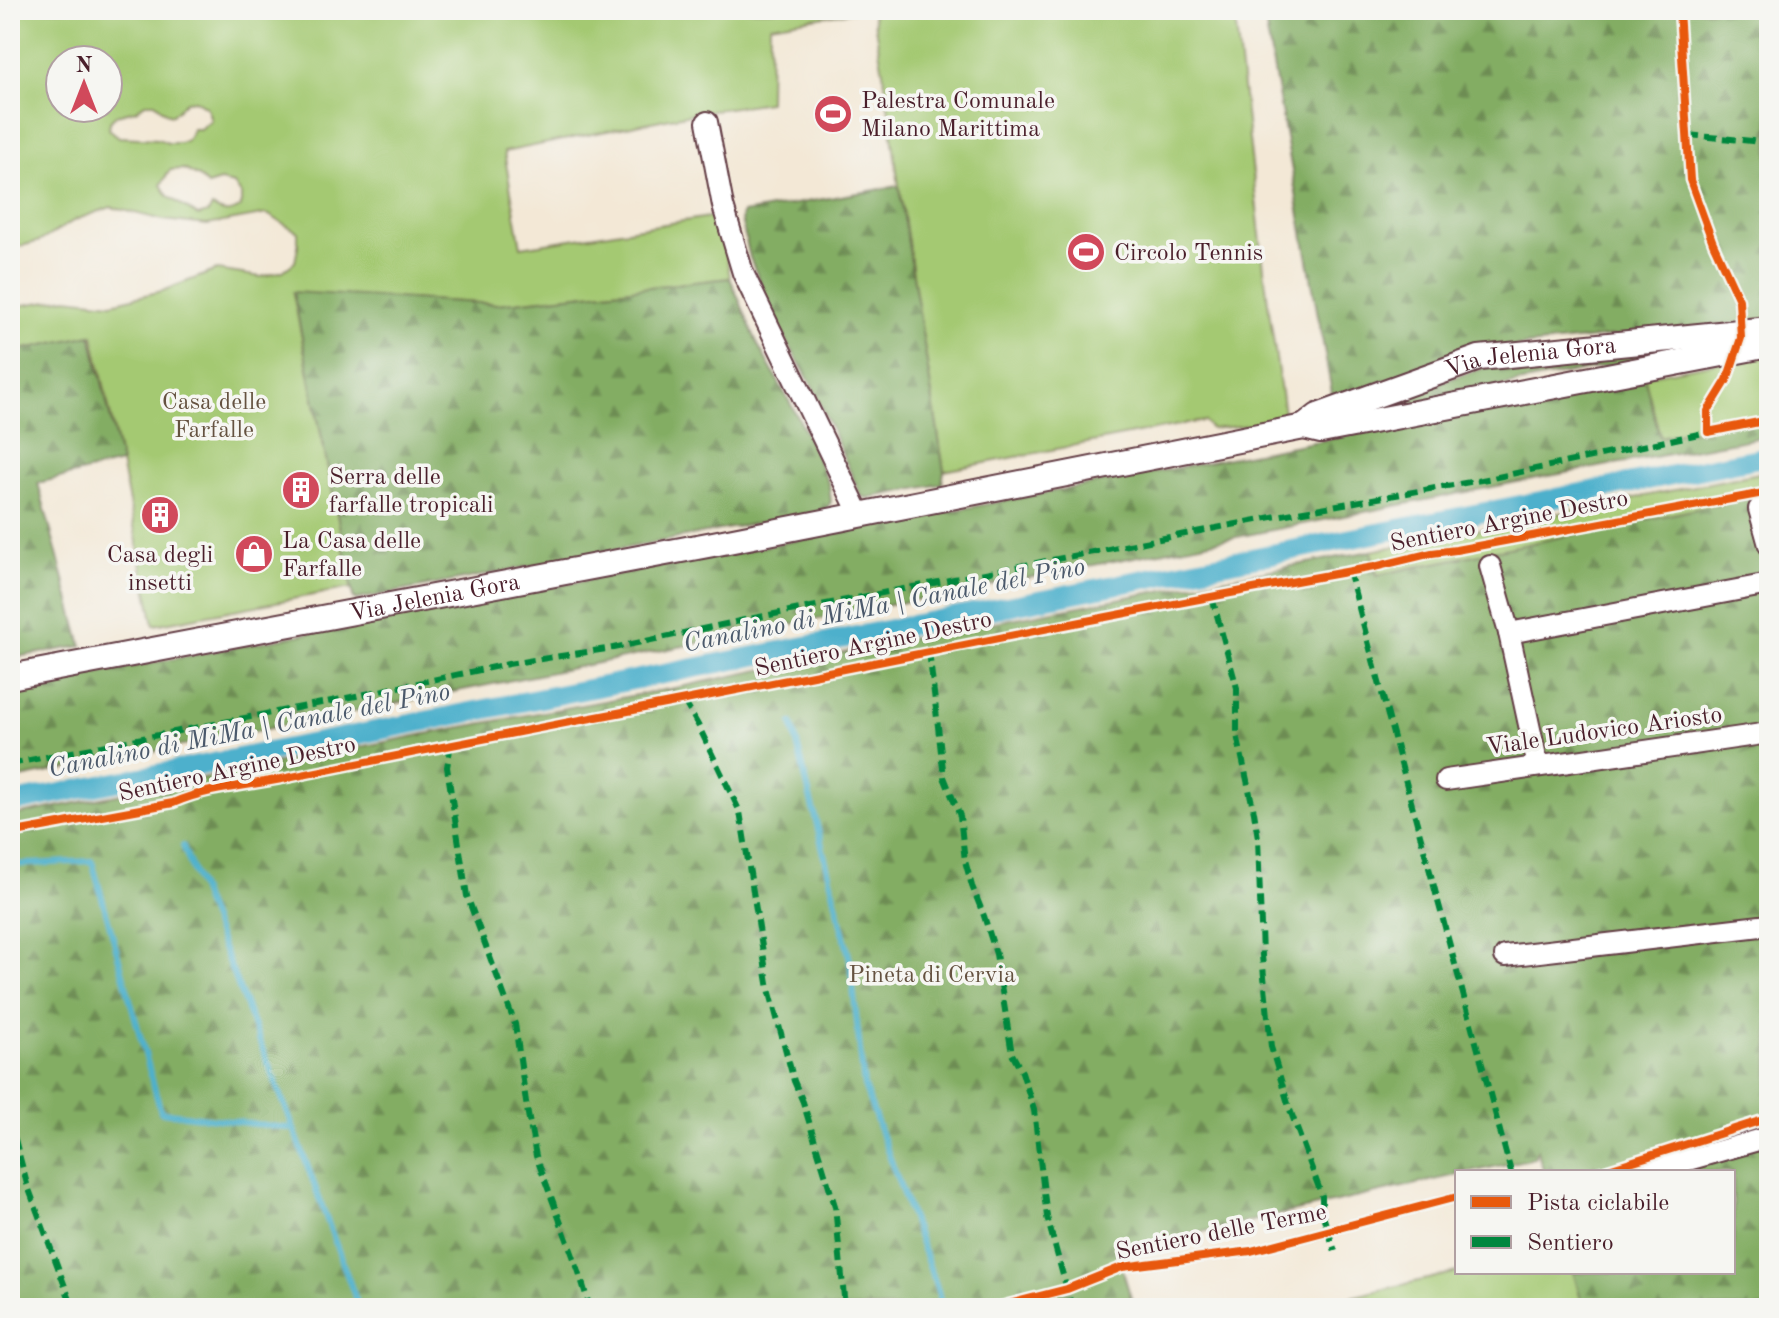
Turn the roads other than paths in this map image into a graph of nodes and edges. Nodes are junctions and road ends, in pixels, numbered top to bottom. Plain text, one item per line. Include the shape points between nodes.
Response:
1 (707, 122) dead end
2 (1769, 329) edge
3 (1769, 345) edge
4 (1304, 427) junction
5 (1759, 509) dead end
6 (860, 515) junction
7 (1769, 545) edge
8 (1490, 566) dead end
9 (1769, 584) edge
10 (1509, 633) junction
11 (10, 677) edge
12 (1769, 733) edge
13 (1538, 766) junction
14 (1446, 780) dead end
15 (1769, 925) edge
16 (1505, 956) dead end
17 (1769, 1137) edge
18 (1653, 1170) edge

1 - 6 street via 743,273
2 - 4 street, Via Jelenia Gora via 1479,358 1318,416
3 - 4 street, Via Jelenia Gora via 1321,431
4 - 6 street, Via Jelenia Gora
5 - 7 street
6 - 11 street, Via Jelenia Gora
8 - 10 street
9 - 10 street
10 - 13 street
12 - 13 street, Viale Ludovico Ariosto
13 - 14 street, Viale Ludovico Ariosto
15 - 16 street
17 - 18 street

